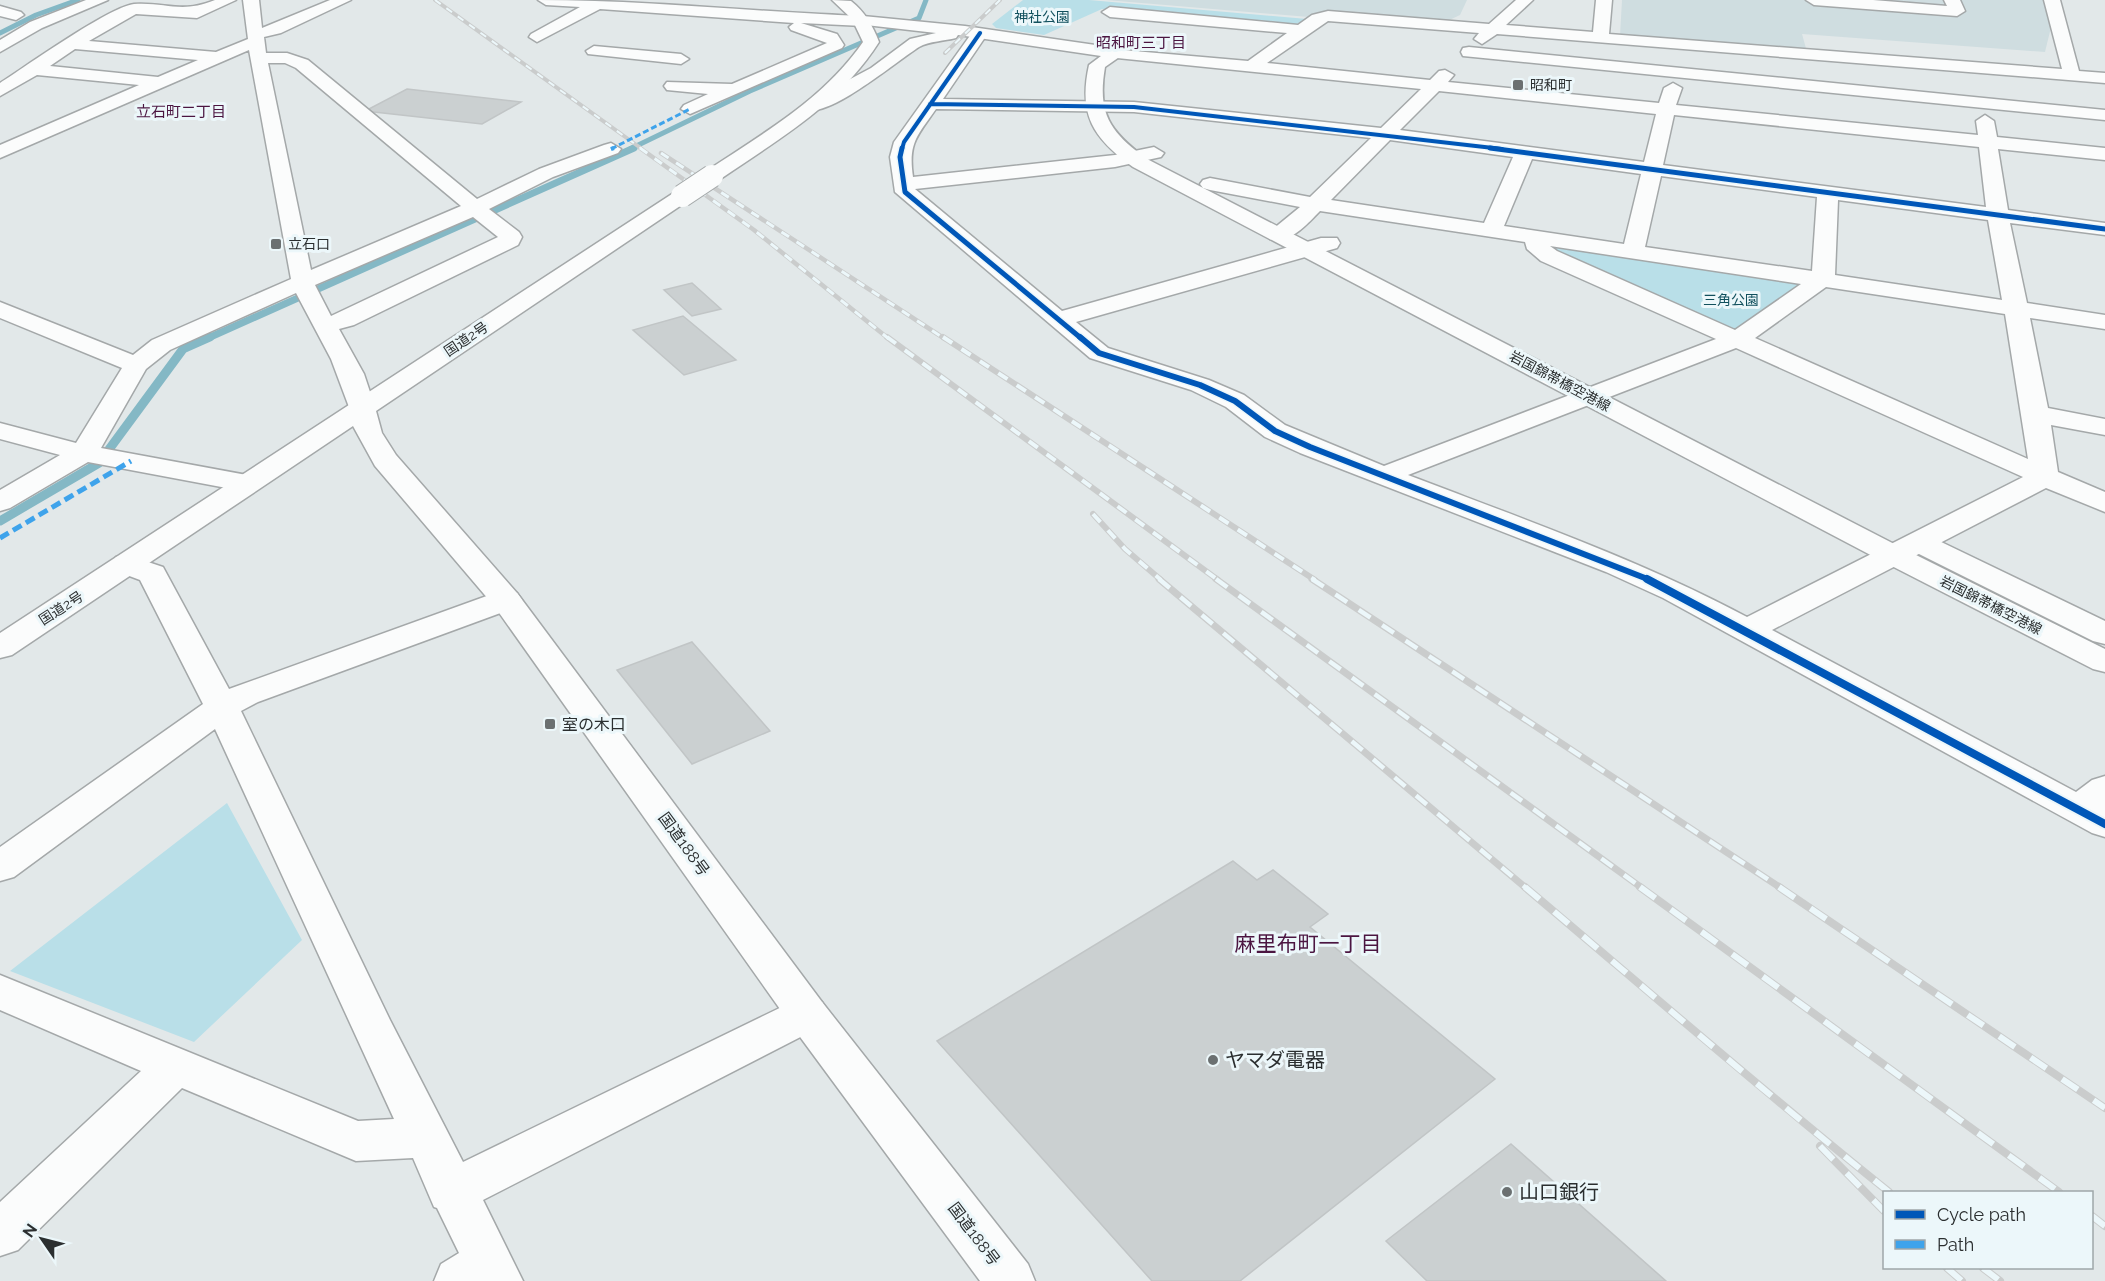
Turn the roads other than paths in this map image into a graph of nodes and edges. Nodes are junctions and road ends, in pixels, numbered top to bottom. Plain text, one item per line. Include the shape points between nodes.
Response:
1 (60, 0) edge
2 (100, 0) edge
3 (228, 0) edge
4 (251, 0) edge
5 (343, 0) edge
6 (558, 0) edge
7 (840, 0) edge
8 (1526, 0) edge
9 (1604, 0) edge
10 (1814, 0) edge
11 (1952, 0) edge
12 (2052, 0) edge
13 (608, 3) edge
14 (0, 11) edge
15 (685, 11) junction
16 (1110, 12) dead end
17 (16, 15) junction
18 (774, 18) junction
19 (800, 19) junction
20 (0, 21) edge
21 (666, 23) dead end
22 (1301, 30) junction
23 (1491, 30) junction
24 (735, 31) dead end
25 (866, 34) junction
26 (979, 35) junction
27 (537, 37) dead end
28 (1600, 39) junction
29 (637, 41) dead end
30 (72, 44) junction
31 (256, 44) junction
32 (1689, 46) junction
33 (0, 47) edge
34 (594, 51) dead end
35 (1469, 52) junction
36 (618, 53) junction
37 (1117, 53) junction
38 (216, 57) junction
39 (681, 59) dead end
40 (1250, 68) junction
41 (33, 69) junction
42 (1975, 69) junction
43 (1678, 73) junction
44 (2072, 76) junction
45 (2105, 78) edge
46 (756, 80) junction
47 (158, 82) junction
48 (673, 86) dead end
49 (1434, 86) junction
50 (0, 91) edge
51 (1982, 103) junction
52 (930, 104) junction
53 (813, 106) junction
54 (1104, 107) junction
55 (690, 109) dead end
56 (1666, 109) junction
57 (2105, 115) edge
58 (1387, 134) junction
59 (1990, 142) junction
60 (611, 149) dead end
61 (0, 152) edge
62 (1525, 152) junction
63 (2105, 154) edge
64 (1143, 155) junction
65 (1653, 168) junction
66 (903, 184) junction
67 (1206, 190) junction
68 (1828, 192) junction
69 (1245, 201) junction
70 (1314, 204) junction
71 (482, 213) junction
72 (1998, 215) junction
73 (1286, 229) junction
74 (2105, 229) edge
75 (1491, 231) junction
76 (1532, 237) junction
77 (1318, 246) junction
78 (1633, 252) junction
79 (1823, 279) junction
80 (306, 292) junction
81 (2015, 308) junction
82 (0, 309) edge
83 (1059, 319) junction
84 (2105, 322) edge
85 (324, 325) junction
86 (1736, 340) junction
87 (136, 364) junction
88 (1613, 387) junction
89 (1588, 396) junction
90 (363, 407) junction
91 (2036, 414) junction
92 (2105, 427) edge
93 (0, 431) edge
94 (89, 453) junction
95 (1384, 477) junction
96 (2045, 477) junction
97 (248, 483) junction
98 (0, 502) edge
99 (2105, 503) edge
100 (1904, 548) junction
101 (126, 564) junction
102 (507, 600) junction
103 (1744, 631) junction
104 (2105, 634) edge
105 (0, 648) edge
106 (2105, 662) edge
107 (222, 707) junction
108 (2096, 808) edge
109 (0, 867) edge
110 (0, 992) edge
111 (807, 1014) junction
112 (177, 1065) junction
113 (424, 1137) junction
114 (451, 1192) junction
115 (0, 1234) edge
116 (482, 1275) edge
117 (1010, 1281) edge

1 - 17 main road
2 - 33 main road via 51,18
3 - 30 main road via 197,13 134,9
4 - 31 main road, 国道188号
5 - 31 main road via 275,30
6 - 13 main road
7 - 25 main road via 851,7
8 - 23 main road
9 - 28 main road
10 - 11 main road via 1957,11
12 - 44 main road
13 - 15 main road
13 - 27 main road
14 - 17 main road
15 - 18 main road
15 - 21 main road
16 - 22 main road
17 - 20 main road
18 - 19 main road
18 - 24 main road via 753,32
19 - 25 main road
19 - 46 main road via 795,26 831,38 836,45
22 - 23 main road via 1328,16
22 - 40 main road
23 - 28 main road
23 - 35 main road
25 - 26 main road via 891,24
25 - 53 main road, 国道2号 via 860,62
26 - 37 main road
26 - 52 main road
26 - 53 main road via 949,35 916,42 877,72
28 - 32 main road
29 - 36 main road
30 - 38 main road
30 - 41 main road
31 - 38 main road
31 - 71 main road via 302,64
31 - 80 main road, 国道188号
32 - 42 main road
32 - 43 main road
34 - 36 main road
35 - 43 main road
35 - 49 main road
36 - 39 main road
37 - 40 main road
37 - 54 main road via 1096,65 1092,83
38 - 47 main road
40 - 49 main road
41 - 47 main road
41 - 50 main road
42 - 44 main road
42 - 51 main road
43 - 51 main road
43 - 56 main road
44 - 45 main road
46 - 48 main road via 717,90
46 - 55 main road
47 - 61 main road
49 - 56 main road
49 - 58 main road
51 - 57 main road
51 - 59 main road
52 - 54 main road
52 - 66 main road via 904,142 900,157
53 - 90 main road, 国道2号, bridge
54 - 58 main road
54 - 64 main road, 岩国錦帯橋空港線 via 1106,131
56 - 59 main road
56 - 65 main road
58 - 62 main road
58 - 70 main road
59 - 63 main road
59 - 72 main road
60 - 71 main road via 546,173
62 - 65 main road
62 - 75 main road
64 - 66 main road
64 - 67 main road, 岩国錦帯橋空港線
65 - 68 main road
65 - 78 main road
66 - 83 main road via 905,192 920,206
67 - 69 main road, 岩国錦帯橋空港線
67 - 70 main road
67 - 73 main road, 岩国錦帯橋空港線
68 - 72 main road
68 - 79 main road
69 - 70 main road
69 - 73 main road, 岩国錦帯橋空港線
70 - 73 main road
70 - 75 main road
71 - 80 main road
71 - 85 main road via 510,240 346,320
72 - 74 main road
72 - 81 main road
73 - 77 main road, 岩国錦帯橋空港線
75 - 76 main road
76 - 78 main road
76 - 86 main road via 1535,245 1549,256
77 - 83 main road
77 - 88 main road, 岩国錦帯橋空港線
77 - 89 main road, 岩国錦帯橋空港線
78 - 79 main road
79 - 81 main road
79 - 86 main road
80 - 85 main road, 国道188号
80 - 87 main road via 161,345
81 - 84 main road
81 - 91 main road
82 - 87 main road
83 - 95 main road via 1099,353 1200,385 1235,401 1275,431
85 - 90 main road, 国道188号 via 354,375
86 - 88 main road
86 - 96 main road
87 - 94 main road
88 - 89 main road
88 - 100 main road, 岩国錦帯橋空港線
89 - 95 main road
89 - 100 main road, 岩国錦帯橋空港線
90 - 97 main road, 国道2号
90 - 102 main road, 国道188号 via 368,433 385,460
91 - 92 main road
91 - 96 main road
93 - 94 main road
94 - 97 main road
94 - 98 main road
95 - 103 main road via 1617,565 1674,591
96 - 99 main road
96 - 100 main road
97 - 101 main road, 国道2号
100 - 103 main road
100 - 104 main road, 岩国錦帯橋空港線
100 - 106 main road, 岩国錦帯橋空港線
101 - 105 main road, 国道2号
101 - 107 main road via 152,574
102 - 107 main road via 246,694
102 - 111 main road, 国道188号
103 - 108 main road
107 - 109 main road
107 - 113 main road
110 - 112 main road
111 - 114 main road
111 - 117 main road, 国道188号
112 - 113 main road via 356,1141
112 - 115 main road
113 - 114 main road
114 - 116 main road

